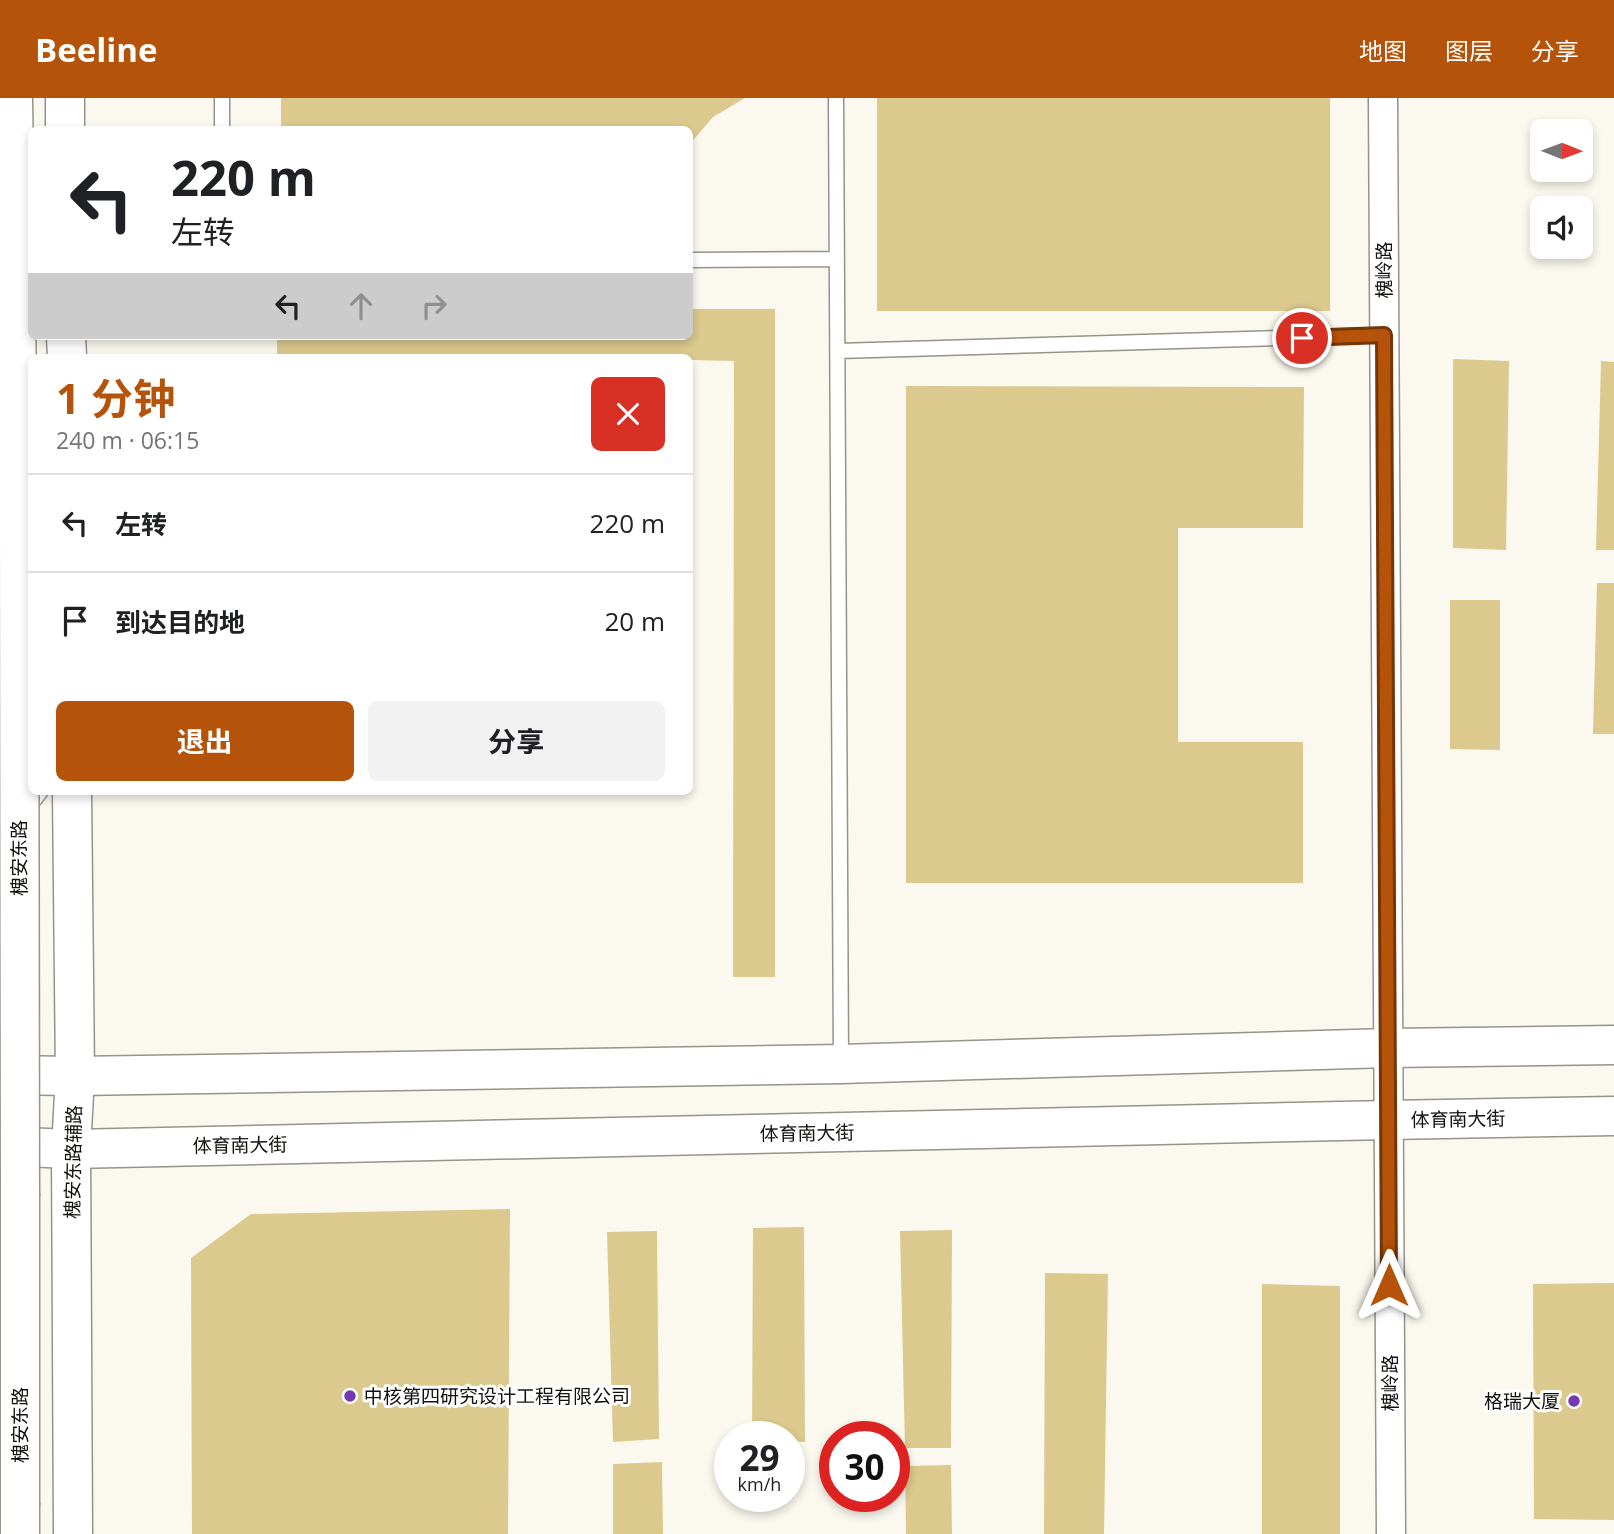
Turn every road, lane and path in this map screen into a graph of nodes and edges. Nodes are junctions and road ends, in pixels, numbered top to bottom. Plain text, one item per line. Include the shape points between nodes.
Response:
1 (13, 98) edge
2 (65, 98) edge
3 (222, 98) edge
4 (836, 98) edge
5 (1383, 98) edge
6 (65, 126) edge
7 (222, 126) edge
8 (0, 152) edge
9 (28, 152) edge
10 (837, 259) junction
11 (693, 260) edge
12 (1384, 335) junction
13 (838, 351) junction
14 (38, 795) edge
15 (72, 795) edge
16 (0, 811) edge
17 (1614, 1045) edge
18 (1388, 1048) junction
19 (841, 1064) junction
20 (0, 1075) edge
21 (75, 1076) junction
22 (1614, 1116) edge
23 (1388, 1120) junction
24 (0, 1146) edge
25 (71, 1149) junction
26 (20, 1519) edge
27 (73, 1534) edge
28 (1391, 1534) edge

1 - 26 main road, 槐安东路, bridge via 19,532
2 - 6 main road
3 - 7 lane
4 - 10 lane
5 - 12 street, 槐岭路
8 - 9 lane
10 - 11 lane
10 - 13 lane
12 - 13 lane
12 - 18 street, 槐岭路
13 - 19 lane
14 - 16 lane
15 - 21 main road, 槐安东路辅路
17 - 18 main road
18 - 19 main road
18 - 23 street, 槐岭路
19 - 21 main road
20 - 21 main road
21 - 25 main road, 槐安东路辅路
22 - 23 main road, 体育南大街
23 - 25 main road, 体育南大街
23 - 28 street, 槐岭路
24 - 25 main road, 体育南大街
25 - 27 main road, 槐安东路辅路

